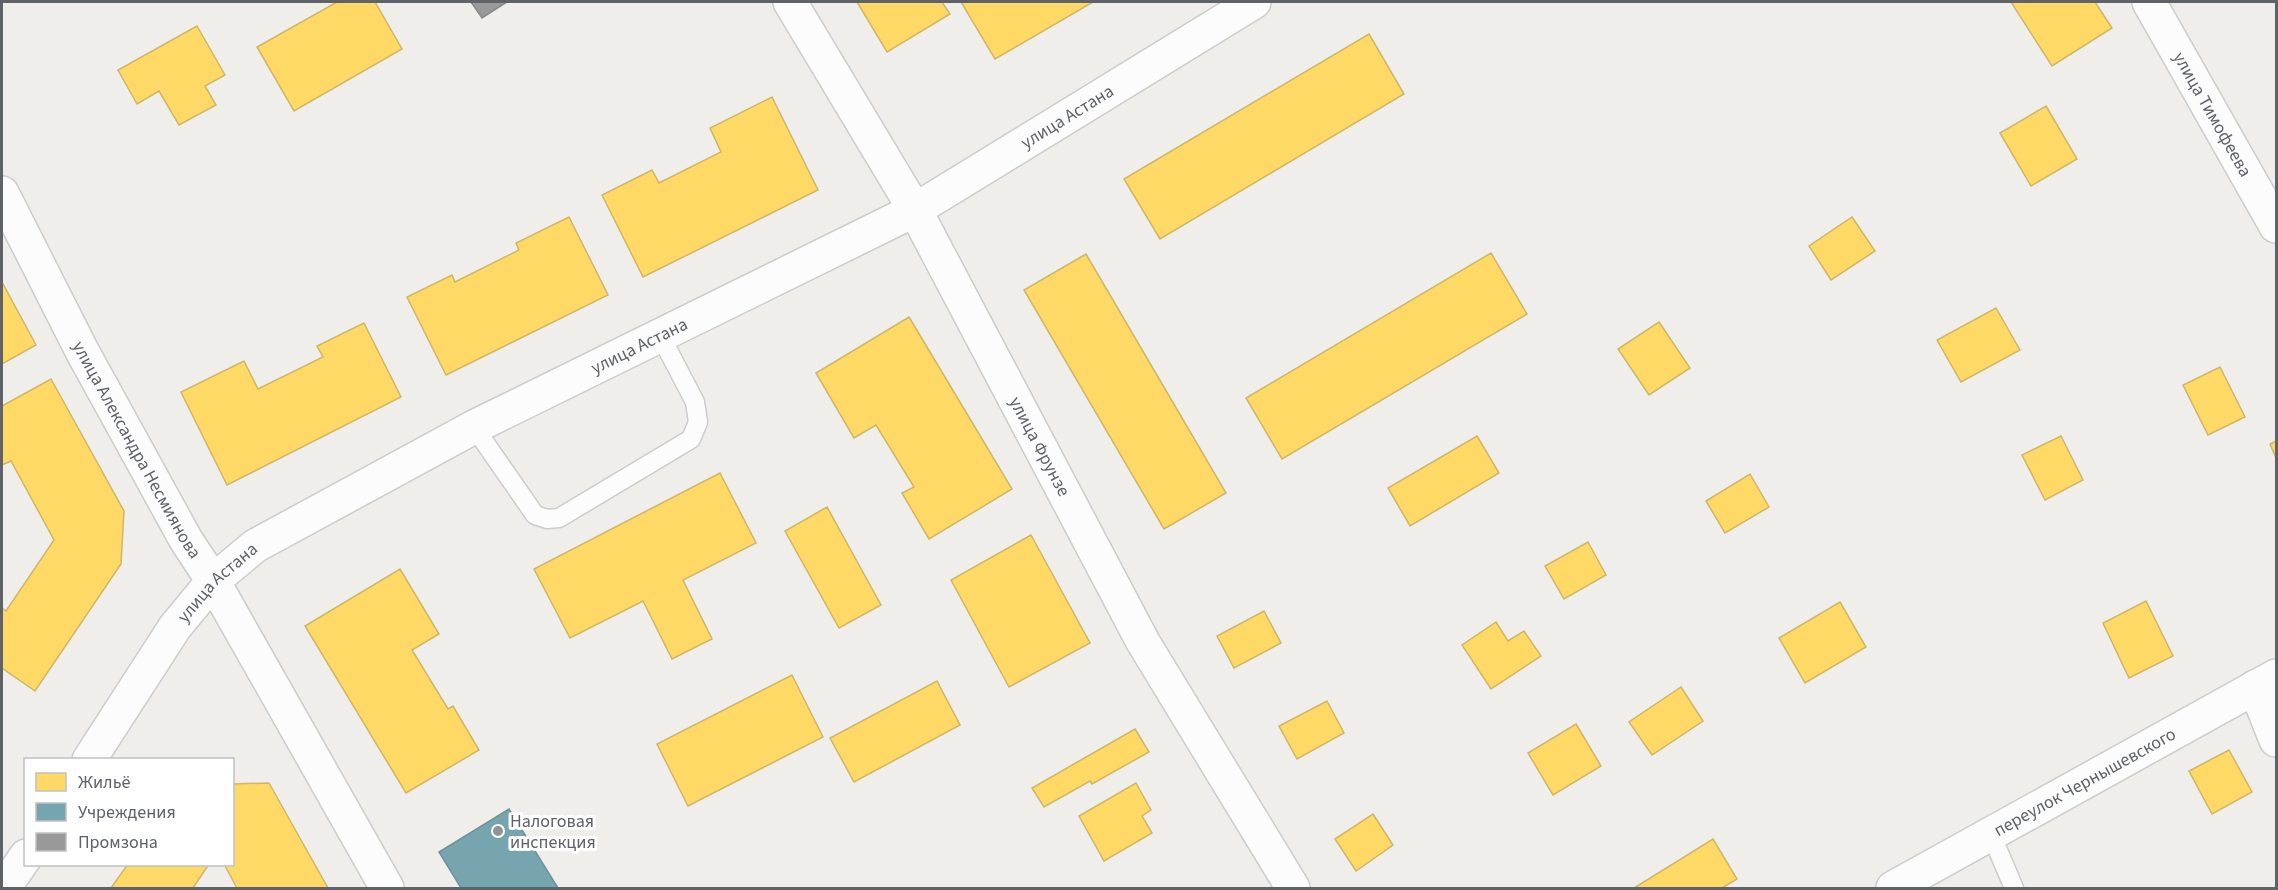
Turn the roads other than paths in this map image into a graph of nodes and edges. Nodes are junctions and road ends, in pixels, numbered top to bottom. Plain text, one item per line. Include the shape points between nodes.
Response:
1 (790, 2) edge
2 (1254, 2) edge
3 (2149, 2) edge
4 (2, 194) edge
5 (915, 210) junction
6 (2277, 226) edge
7 (660, 335) junction
8 (474, 426) junction
9 (213, 581) junction
10 (2266, 681) edge
11 (2277, 740) edge
12 (90, 758) edge
13 (1991, 834) junction
14 (24, 859) edge
15 (4, 888) edge
16 (387, 888) edge
17 (1293, 888) edge
18 (1893, 888) edge
19 (2014, 888) edge

1 - 5 street, улица Фрунзе
2 - 5 street, улица Астана
3 - 6 street, улица Тимофеева
4 - 9 street, улица Александра Несмиянова via 88,361 186,540
5 - 7 street, улица Астана
5 - 17 street, улица Фрунзе via 1143,642
7 - 8 street, улица Астана
7 - 8 lane via 695,402 698,422 691,439 559,518 535,515
8 - 9 street, улица Астана via 255,546
9 - 12 street, улица Астана via 175,627
9 - 16 street, улица Александра Несмиянова
10 - 11 street
10 - 13 street, переулок Чернышевского
13 - 18 street, переулок Чернышевского
13 - 19 lane
14 - 15 street

